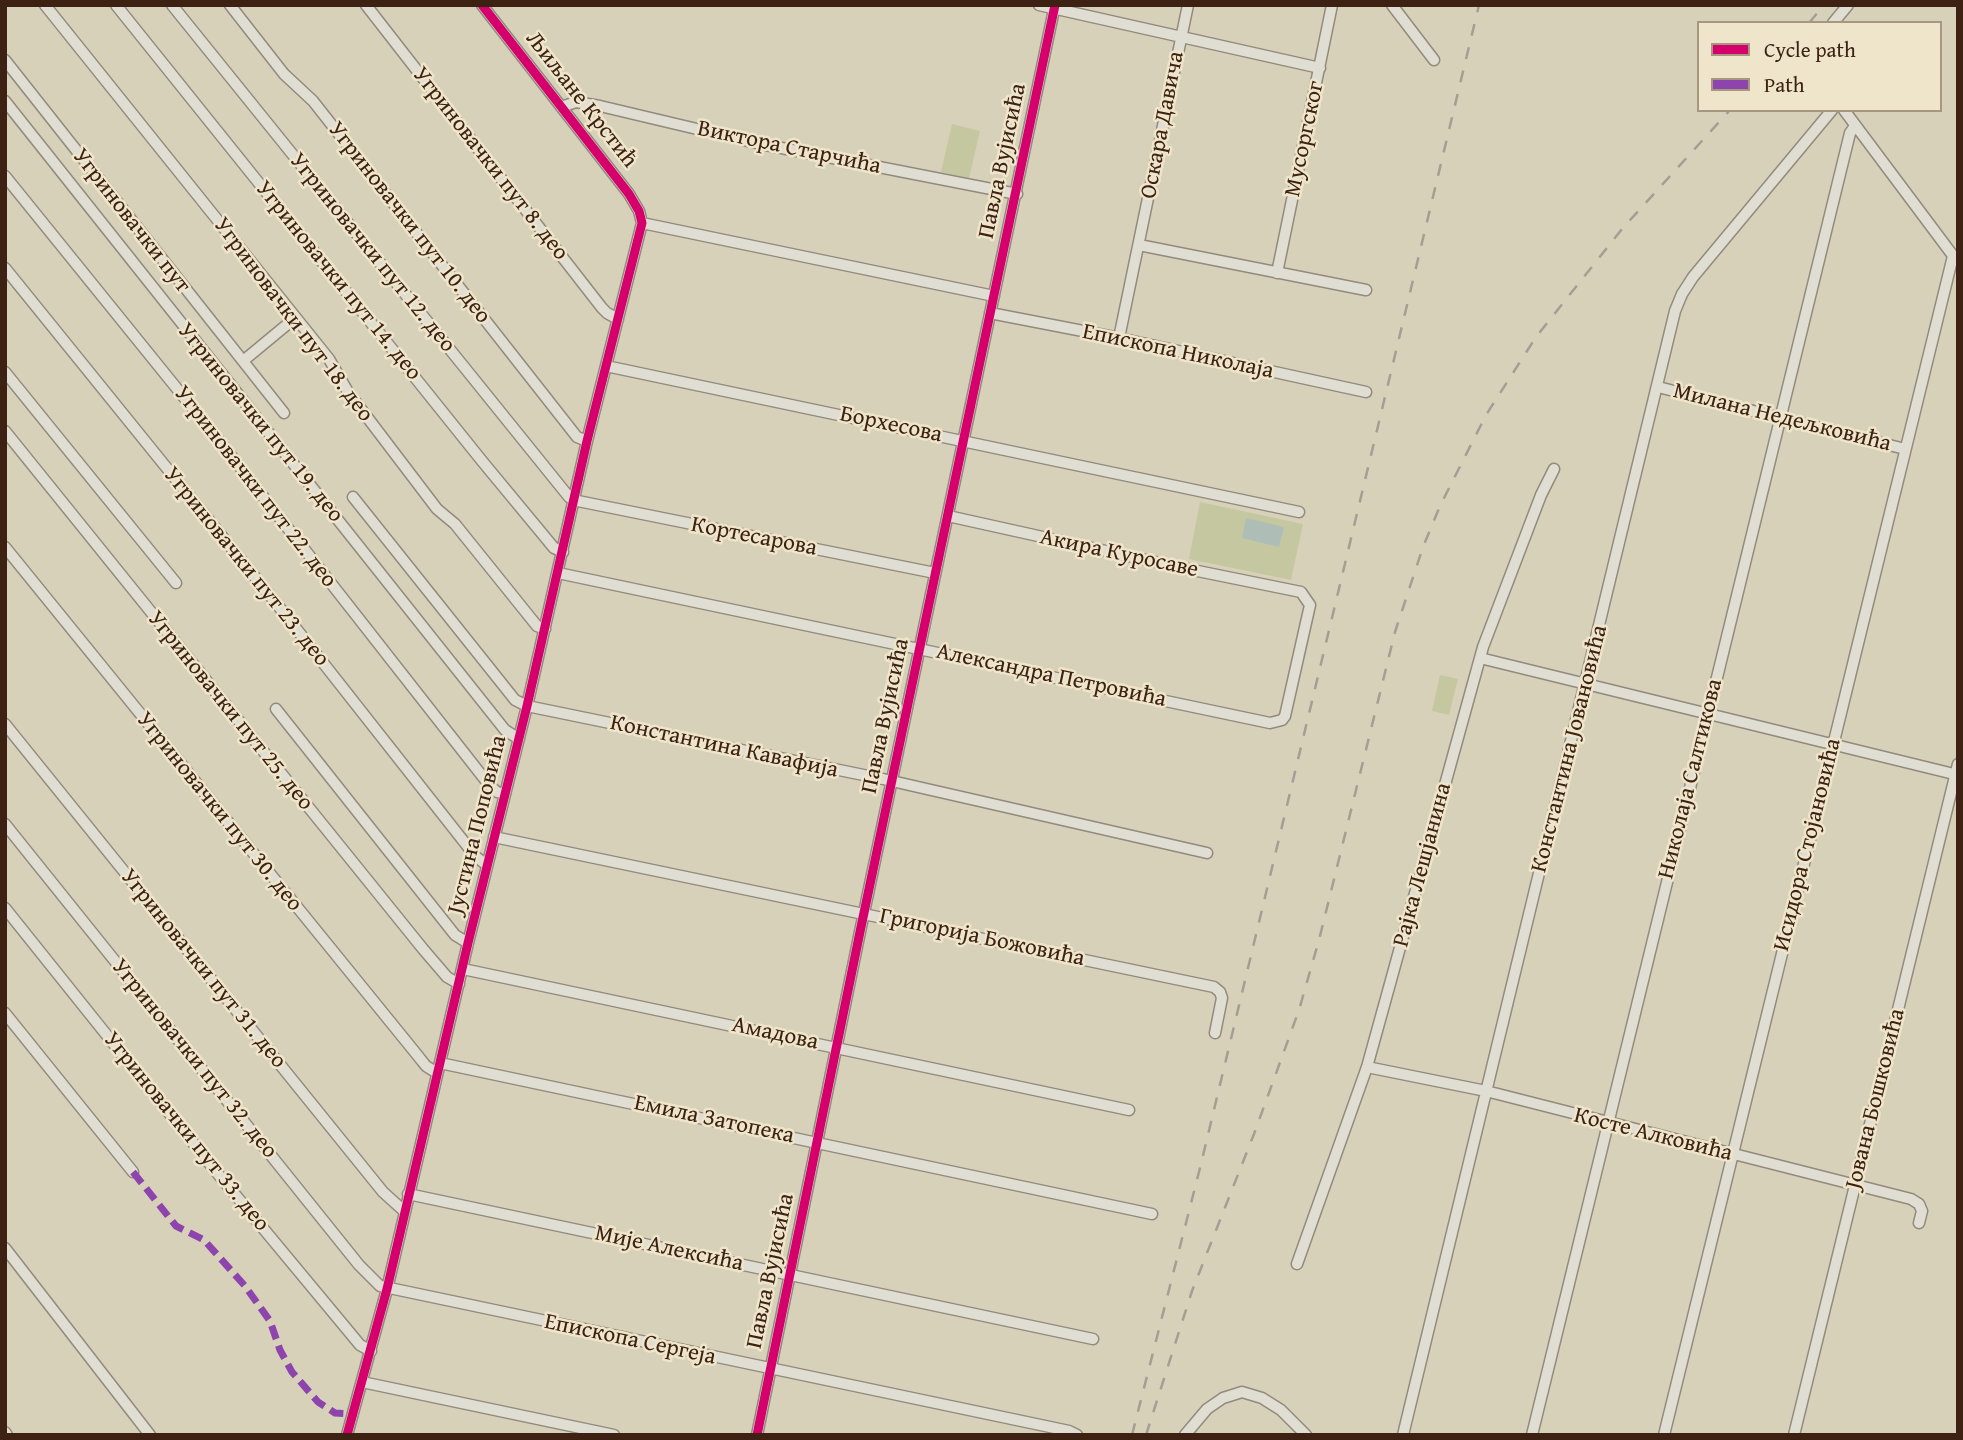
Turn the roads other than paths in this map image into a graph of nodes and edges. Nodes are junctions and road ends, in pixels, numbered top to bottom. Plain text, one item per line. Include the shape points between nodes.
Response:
1 (45, 5) edge
2 (116, 5) edge
3 (172, 5) edge
4 (230, 5) edge
5 (366, 5) edge
6 (482, 5) edge
7 (1039, 5) edge
8 (1188, 5) edge
9 (1332, 5) edge
10 (1392, 5) edge
11 (1848, 5) edge
12 (1055, 8) edge
13 (1835, 21) edge
14 (1181, 38) junction
15 (1434, 60) dead end
16 (5, 61) edge
17 (1320, 68) junction
18 (5, 101) edge
19 (561, 107) junction
20 (1830, 112) edge
21 (1845, 112) edge
22 (1855, 125) junction
23 (5, 176) edge
24 (1017, 194) junction
25 (642, 223) junction
26 (1139, 245) junction
27 (1955, 259) edge
28 (5, 268) edge
29 (1277, 273) junction
30 (1366, 290) dead end
31 (994, 296) junction
32 (990, 313) junction
33 (295, 318) junction
34 (618, 319) junction
35 (1119, 338) junction
36 (243, 361) junction
37 (606, 366) junction
38 (5, 372) edge
39 (1658, 387) junction
40 (1366, 392) dead end
41 (284, 413) dead end
42 (1780, 418) junction
43 (5, 431) edge
44 (964, 439) junction
45 (587, 441) junction
46 (1905, 449) junction
47 (1554, 469) dead end
48 (353, 497) dead end
49 (573, 500) junction
50 (1299, 512) dead end
51 (948, 516) junction
52 (5, 547) edge
53 (563, 552) junction
54 (558, 573) junction
55 (935, 573) junction
56 (176, 583) dead end
57 (545, 629) junction
58 (920, 648) junction
59 (1480, 658) junction
60 (1585, 684) junction
61 (527, 706) junction
62 (276, 709) dead end
63 (1707, 715) junction
64 (1255, 720) joint
65 (5, 724) edge
66 (519, 739) junction
67 (1832, 745) junction
68 (1958, 764) edge
69 (1956, 775) edge
70 (893, 781) junction
71 (505, 794) junction
72 (5, 824) edge
73 (495, 837) junction
74 (1207, 853) dead end
75 (487, 865) junction
76 (5, 908) edge
77 (864, 913) junction
78 (468, 943) junction
79 (463, 969) junction
80 (459, 984) junction
81 (5, 1013) edge
82 (1215, 1033) dead end
83 (837, 1047) junction
84 (1367, 1067) junction
85 (439, 1068) junction
86 (1486, 1091) junction
87 (1129, 1110) dead end
88 (1607, 1124) junction
89 (817, 1142) junction
90 (1732, 1155) junction
91 (133, 1172) dead end
92 (1855, 1184) junction
93 (408, 1194) junction
94 (404, 1211) junction
95 (1152, 1214) dead end
96 (1919, 1223) dead end
97 (5, 1248) edge
98 (1297, 1264) dead end
99 (790, 1274) junction
100 (387, 1289) junction
101 (1093, 1339) dead end
102 (371, 1352) junction
103 (770, 1369) junction
104 (362, 1382) junction
105 (1188, 1434) edge
106 (150, 1435) edge
107 (347, 1435) edge
108 (614, 1435) edge
109 (757, 1435) edge
110 (1076, 1435) edge
111 (1306, 1435) edge
112 (1403, 1435) edge
113 (1532, 1435) edge
114 (1664, 1435) edge
115 (1794, 1435) edge

1 - 33 street, Угриновачки пут 18. део
2 - 53 street, Угриновачки пут 14. део via 482,461 554,548
3 - 49 street, Угриновачки пут 12. део
4 - 45 street, Угриновачки пут 10. део via 284,74 313,101 577,437
5 - 34 street, Угриновачки пут 8. део via 602,308
6 - 19 street, Љиљане Крстић
7 - 12 street
8 - 14 street, Оскара Давича
9 - 17 street, Мусоргског
10 - 15 street
11 - 13 street
12 - 14 street
12 - 24 street, Павла Вујисића
14 - 17 street
14 - 26 street, Оскара Давича
16 - 36 street, Угриновачки пут
17 - 29 street, Мусоргског
18 - 66 street, Угриновачки пут 19. део via 505,730
19 - 24 street, Виктора Старчића via 572,102 600,106 756,143
19 - 25 street, Љиљане Крстић via 629,194
20 - 39 street, Константина Јовановића via 1686,287 1675,311
21 - 22 street
22 - 27 street
22 - 42 street, Николаја Салтикова
23 - 71 street, Угриновачки пут 22. део via 485,780
24 - 31 street, Павла Вујисића
25 - 31 street
25 - 34 street, Јустина Поповића
26 - 29 street
26 - 35 street, Оскара Давича
27 - 46 street, Исидора Стојановића
28 - 75 street, Угриновачки пут 23. део via 476,857
29 - 30 street
31 - 32 street, Павла Вујисића
32 - 35 street, Епископа Николаја
32 - 44 street, Павла Вујисића
33 - 36 street
33 - 57 street, Угриновачки пут 18. део via 437,509
34 - 37 street, Јустина Поповића
35 - 40 street, Епископа Николаја
36 - 41 street, Угриновачки пут
37 - 44 street, Борхесова
37 - 45 street, Јустина Поповића
38 - 56 street
39 - 42 street, Милана Недељковића
39 - 60 street, Константина Јовановића
42 - 46 street, Милана Недељковића
42 - 63 street, Николаја Салтикова
43 - 80 street, Угриновачки пут 25. део via 423,950
44 - 50 street, Борхесова
44 - 51 street, Павла Вујисића
45 - 49 street, Јустина Поповића
46 - 67 street, Исидора Стојановића
47 - 59 street, Рајка Лешјанина
48 - 61 street via 515,699
49 - 53 street, Јустина Поповића
49 - 55 street, Кортесарова
51 - 55 street, Павла Вујисића
51 - 64 street, Акира Куросаве via 1301,592 1310,605 1287,709 1282,720
52 - 85 street, Угриновачки пут 30. део via 426,1066
53 - 54 street, Јустина Поповића
54 - 57 street, Јустина Поповића
54 - 58 street, Александра Петровића
55 - 58 street, Павла Вујисића
57 - 61 street, Јустина Поповића
58 - 64 street, Александра Петровића
58 - 70 street, Павла Вујисића
59 - 60 street
59 - 84 street, Рајка Лешјанина
60 - 63 street
60 - 86 street, Константина Јовановића
61 - 66 street, Јустина Поповића
61 - 70 street, Константина Кавафија
62 - 78 street via 455,935
63 - 67 street
63 - 88 street, Николаја Салтикова
65 - 94 street, Угриновачки пут 31. део via 383,1192
66 - 71 street, Јустина Поповића
67 - 69 street
67 - 90 street, Исидора Стојановића
68 - 69 street, Јована Бошковића
69 - 92 street, Јована Бошковића
70 - 74 street, Константина Кавафија
70 - 77 street, Павла Вујисића
71 - 73 street, Јустина Поповића
72 - 100 street, Угриновачки пут 32. део via 359,1265
73 - 75 street, Јустина Поповића
73 - 77 street, Григорија Божовића
75 - 78 street, Јустина Поповића
76 - 102 street, Угриновачки пут 33. део via 236,1195 363,1349
77 - 82 street, Григорија Божовића via 1214,987 1222,998
77 - 83 street, Павла Вујисића
78 - 79 street, Јустина Поповића
79 - 80 street, Јустина Поповића
79 - 83 street, Амадова
80 - 85 street, Јустина Поповића
81 - 91 street
83 - 87 street, Амадова
83 - 89 street, Павла Вујисића
84 - 86 street, Косте Алковића
84 - 98 street, Рајка Лешјанина
85 - 89 street, Емила Затопека
85 - 93 street, Јустина Поповића
86 - 88 street, Косте Алковића
86 - 112 street, Константина Јовановића
88 - 90 street, Косте Алковића
88 - 113 street, Николаја Салтикова
89 - 95 street, Емила Затопека
89 - 99 street, Павла Вујисића
90 - 92 street, Косте Алковића
90 - 114 street, Исидора Стојановића
92 - 96 street, Косте Алковића via 1917,1202 1922,1210
92 - 115 street, Јована Бошковића
93 - 94 street, Јустина Поповића
93 - 99 street, Мије Алексића
94 - 100 street, Јустина Поповића
97 - 106 street
99 - 101 street, Мије Алексића
99 - 103 street, Павла Вујисића
100 - 102 street, Јустина Поповића
100 - 103 street, Епископа Сергеја
102 - 104 street, Јустина Поповића
103 - 109 street, Павла Вујисића
103 - 110 street, Епископа Сергеја
104 - 107 street, Јустина Поповића
104 - 108 street
105 - 111 street via 1213,1404 1241,1392 1281,1410

